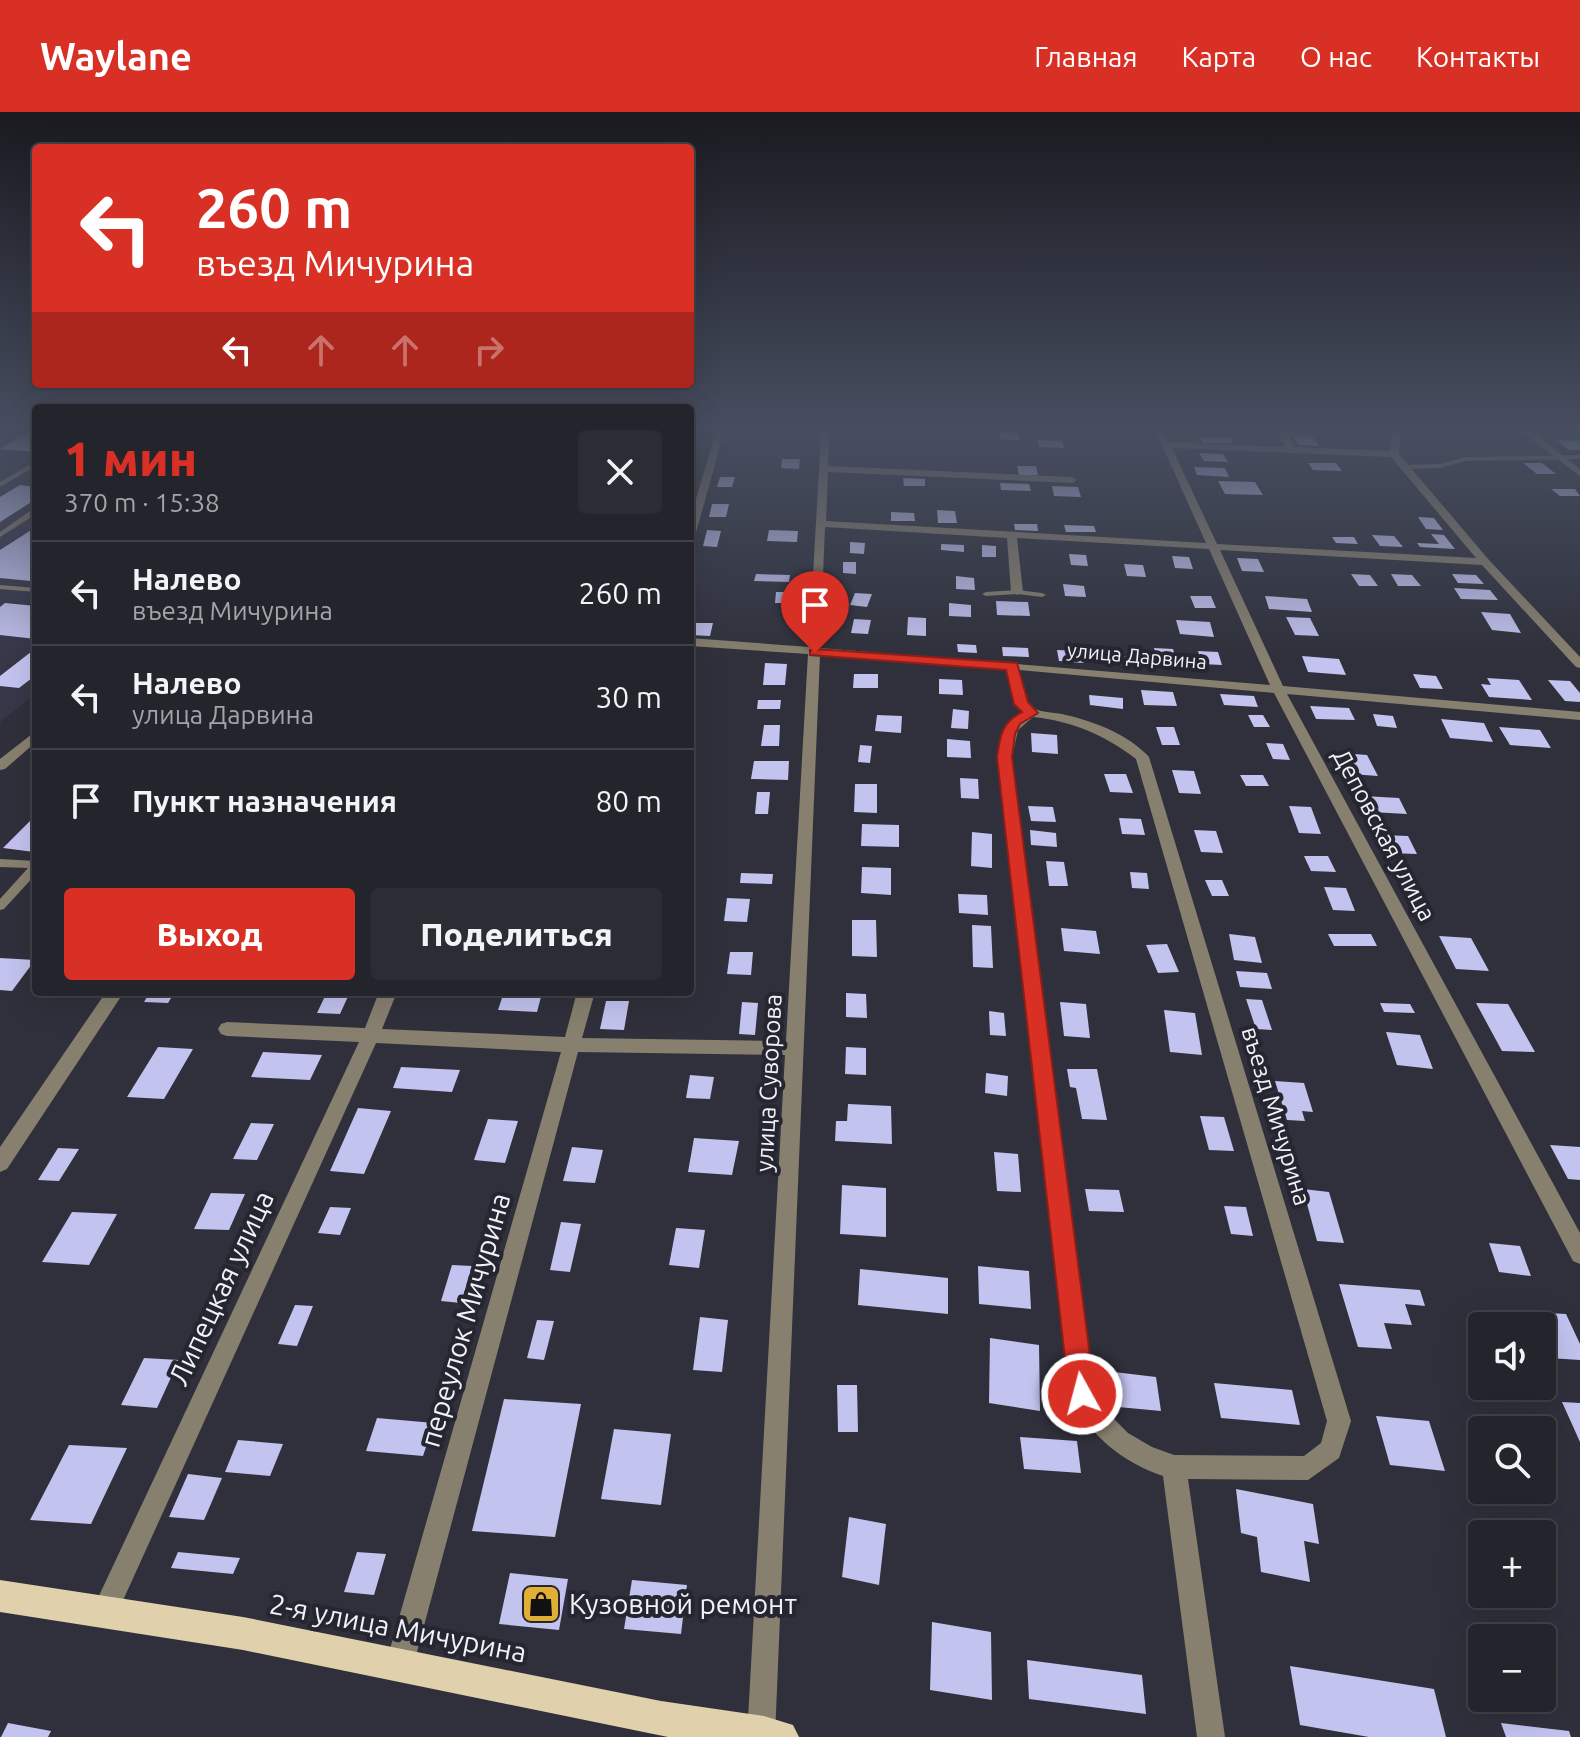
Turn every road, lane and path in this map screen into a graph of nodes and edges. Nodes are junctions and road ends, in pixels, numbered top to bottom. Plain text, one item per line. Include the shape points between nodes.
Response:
1 (822, 508) edge
2 (1194, 508) edge
3 (1439, 508) edge
4 (32, 514) edge
5 (821, 524) junction
6 (1012, 534) junction
7 (0, 535) edge
8 (1211, 547) junction
9 (1485, 562) junction
10 (0, 587) edge
11 (32, 590) edge
12 (1017, 592) junction
13 (986, 594) dead end
14 (1042, 595) dead end
15 (694, 642) edge
16 (815, 653) junction
17 (1580, 664) edge
18 (1012, 666) junction
19 (1278, 688) junction
20 (1031, 713) junction
21 (1580, 716) edge
22 (32, 738) edge
23 (0, 766) edge
24 (0, 863) edge
25 (32, 866) edge
26 (32, 870) edge
27 (0, 906) edge
28 (112, 996) edge
29 (386, 996) edge
30 (585, 996) edge
31 (227, 1029) dead end
32 (370, 1037) junction
33 (573, 1045) junction
34 (795, 1048) junction
35 (0, 1163) edge
36 (1580, 1254) edge
37 (1174, 1467) junction
38 (0, 1596) edge
39 (106, 1609) junction
40 (400, 1663) junction
41 (768, 1735) edge
42 (1211, 1737) edge

1 - 5 street, улица Суворова
2 - 8 street, Деповская улица
3 - 9 street
4 - 7 lane
5 - 6 street
5 - 16 street, улица Суворова
6 - 8 street
6 - 12 street
8 - 9 street
8 - 19 street, Деповская улица
9 - 17 street
10 - 11 lane
12 - 13 lane
12 - 14 lane
15 - 16 street, улица Дарвина
16 - 18 street, улица Дарвина
16 - 34 street, улица Суворова
18 - 19 street, улица Дарвина
18 - 20 street via 1021,704
19 - 21 street, улица Дарвина
19 - 36 street, Деповская улица
20 - 37 street, въезд Мичурина via 1014,721 1005,757 1082,1394 1098,1421 1120,1442 1144,1458
20 - 37 street, въезд Мичурина via 1092,726 1119,738 1142,757 1339,1421 1331,1450 1308,1468
22 - 23 street
24 - 25 lane
26 - 27 lane
28 - 35 street
29 - 32 street, Липецкая улица
30 - 33 street, переулок Мичурина
31 - 32 street
32 - 33 street
32 - 39 street, Липецкая улица
33 - 34 street
33 - 40 street, переулок Мичурина
34 - 41 street, улица Суворова
37 - 42 street
38 - 39 main road, 2-я улица Мичурина
39 - 40 main road, 2-я улица Мичурина
40 - 41 main road, 2-я улица Мичурина via 683,1723

